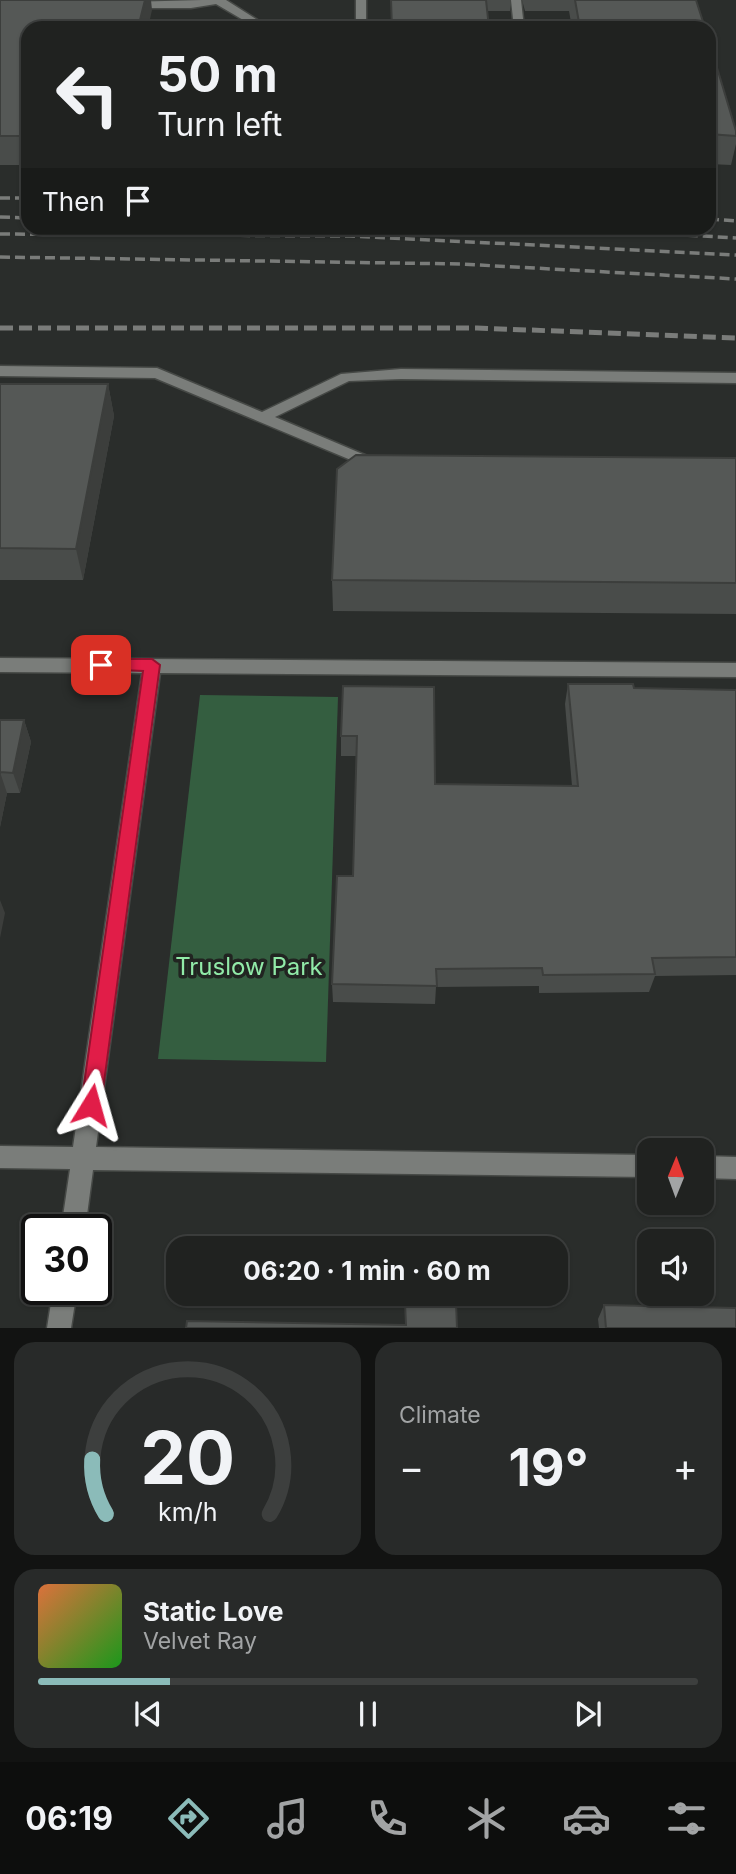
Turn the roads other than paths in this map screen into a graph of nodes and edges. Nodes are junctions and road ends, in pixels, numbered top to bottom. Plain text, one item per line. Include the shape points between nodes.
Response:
1 (361, 0) edge
2 (516, 0) edge
3 (220, 1) edge
4 (118, 5) edge
5 (253, 21) edge
6 (361, 21) edge
7 (518, 21) edge
8 (0, 371) edge
9 (736, 378) edge
10 (261, 418) junction
11 (398, 464) edge
12 (0, 664) edge
13 (152, 665) junction
14 (736, 670) edge
15 (0, 1157) edge
16 (84, 1157) junction
17 (637, 1166) edge
18 (714, 1167) edge
19 (736, 1168) edge
20 (76, 1214) edge
21 (63, 1305) edge
22 (59, 1328) edge

1 - 6 street
2 - 7 street
3 - 4 street
3 - 5 street
8 - 10 street via 158,373
9 - 10 street via 346,377
10 - 11 street via 370,463
12 - 13 street
13 - 14 street
13 - 16 street
15 - 16 street
16 - 17 street
16 - 20 street
18 - 19 street
21 - 22 street

